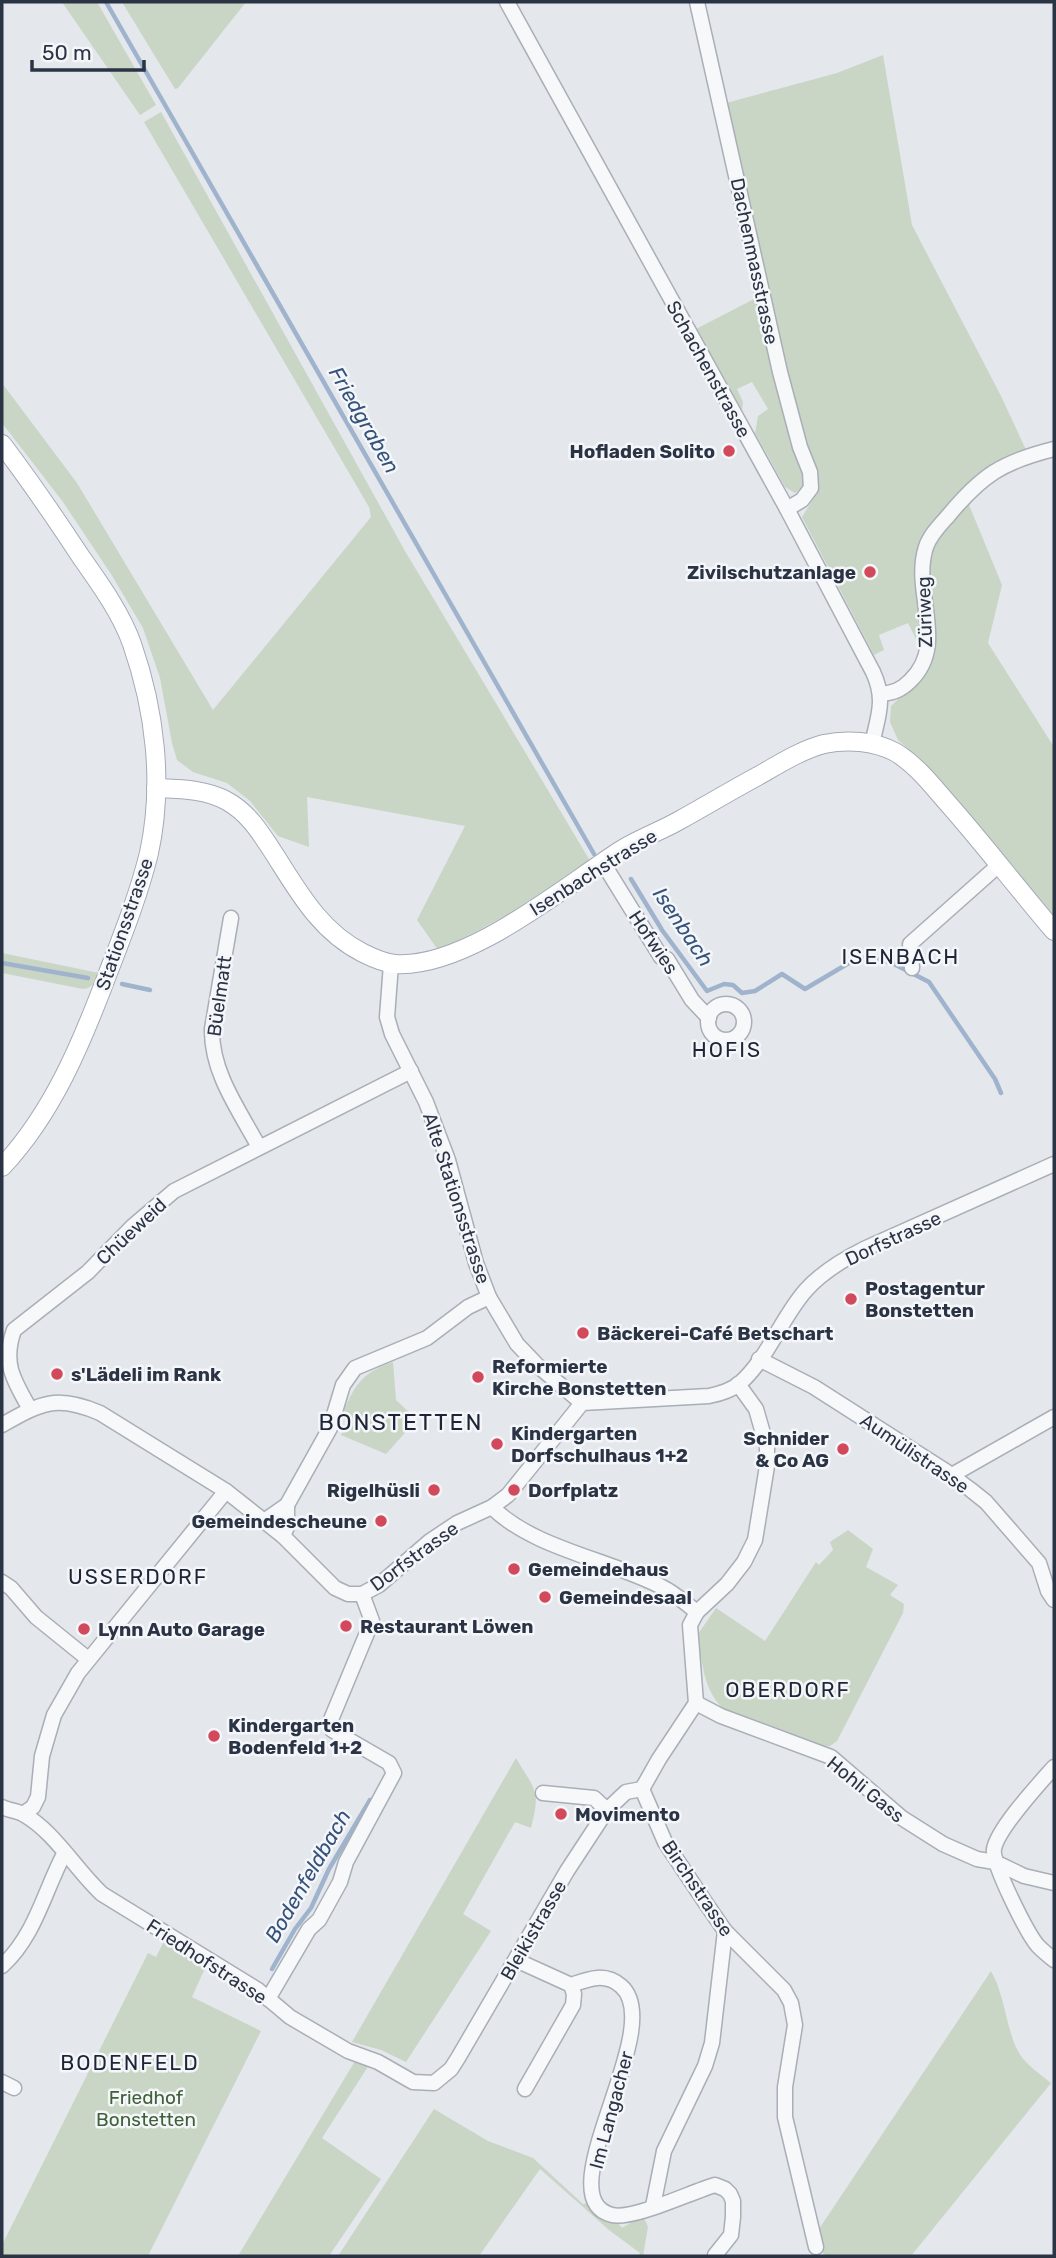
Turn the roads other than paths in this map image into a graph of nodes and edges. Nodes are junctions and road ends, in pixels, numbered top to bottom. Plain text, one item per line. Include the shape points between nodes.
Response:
1 (507, 2) edge
2 (697, 2) edge
3 (2, 444) edge
4 (1054, 449) edge
5 (787, 509) junction
6 (881, 694) junction
7 (872, 744) junction
8 (156, 788) junction
9 (603, 863) junction
10 (1000, 863) junction
11 (231, 918) dead end
12 (1054, 931) edge
13 (391, 964) junction
14 (912, 968) dead end
15 (709, 1017) dead end
16 (411, 1071) junction
17 (259, 1147) junction
18 (1054, 1164) edge
19 (2, 1167) edge
20 (489, 1297) junction
21 (759, 1359) junction
22 (738, 1384) junction
23 (582, 1403) junction
24 (30, 1409) junction
25 (1054, 1417) edge
26 (2, 1425) edge
27 (952, 1475) junction
28 (226, 1492) junction
29 (287, 1505) junction
30 (492, 1507) junction
31 (264, 1521) junction
32 (283, 1536) junction
33 (1054, 1562) edge
34 (1039, 1563) junction
35 (2, 1582) edge
36 (362, 1594) junction
37 (1054, 1600) edge
38 (697, 1612) junction
39 (88, 1659) junction
40 (696, 1703) junction
41 (1054, 1767) edge
42 (642, 1789) junction
43 (543, 1793) dead end
44 (2, 1808) edge
45 (607, 1810) junction
46 (23, 1814) junction
47 (64, 1854) junction
48 (995, 1862) junction
49 (1054, 1883) edge
50 (725, 1931) junction
51 (516, 1960) junction
52 (1054, 1960) edge
53 (2, 1966) edge
54 (571, 1986) junction
55 (268, 1999) junction
56 (434, 2083) joint
57 (525, 2089) dead end
58 (653, 2206) junction
59 (816, 2247) dead end
60 (715, 2255) edge

1 - 5 street, Schachenstrasse
2 - 5 street, Dachenmasstrasse via 780,372 810,472 811,488
3 - 8 main road, Stationsstrasse via 98,582 131,642 152,722
4 - 6 street, Züriweg via 1006,463 985,477 936,530 922,562 929,629 925,661 903,688
5 - 6 street, Schachenstrasse
6 - 7 street
7 - 9 main road, Isenbachstrasse via 844,741 795,756
7 - 10 main road, Isenbachstrasse via 894,752 917,770
8 - 13 main road, Isenbachstrasse via 198,791 236,806 329,931 351,947
8 - 19 main road, Stationsstrasse via 149,852 135,902 76,1054 44,1114
9 - 13 main road, Isenbachstrasse via 464,949 434,961
9 - 15 street, Hofwies via 661,957
10 - 12 main road, Isenbachstrasse
10 - 14 street via 910,944
11 - 17 street, Büelmatt via 212,1045
13 - 16 street, Alte Stationsstrasse via 387,1017
16 - 17 street, Chüeweid
16 - 20 street, Alte Stationsstrasse via 448,1160
17 - 24 street, Chüeweid via 165,1198 88,1272 13,1330 7,1360
18 - 21 street, Dorfstrasse via 840,1262 806,1290
20 - 23 street, Alte Stationsstrasse via 517,1343
20 - 29 street via 427,1338 355,1368 344,1385 330,1428
21 - 22 street, Dorfstrasse
21 - 27 street, Aumülistrasse via 814,1387
22 - 23 street, Dorfstrasse via 709,1396
22 - 38 street via 756,1409 767,1447 755,1540 727,1584
23 - 30 street, Dorfstrasse via 530,1471
24 - 26 street, Dorfstrasse
24 - 28 street, Dorfstrasse via 51,1403 79,1404
25 - 27 street
27 - 34 street, Aumülistrasse via 986,1502
28 - 31 street, Dorfstrasse
28 - 39 street
29 - 31 street
29 - 32 street
30 - 36 street, Dorfstrasse via 430,1541
30 - 38 street via 530,1535 665,1588
31 - 32 street, Dorfstrasse
32 - 36 street, Dorfstrasse via 335,1588
33 - 34 street
34 - 37 street
35 - 39 street
36 - 55 street via 372,1621 330,1722 332,1730 388,1763 394,1773 319,1920 309,1929
38 - 40 street via 690,1625
39 - 46 street via 54,1715 41,1756 38,1797
40 - 42 street
40 - 48 street, Hohli Gass via 831,1757 914,1827 943,1844
41 - 48 street via 1001,1834 994,1846
42 - 45 street, Bleikistrasse via 626,1792
42 - 50 street, Birchstrasse via 665,1842
43 - 45 street via 594,1798
44 - 46 street, Friedhofstrasse
45 - 51 street, Bleikistrasse
46 - 47 street, Friedhofstrasse
47 - 53 street via 33,1924
47 - 55 street, Friedhofstrasse via 102,1894
48 - 49 street, Hohli Gass
48 - 52 street via 1030,1934
50 - 58 street via 712,2043 664,2151
50 - 59 street, Birchstrasse via 784,1990 794,2012 785,2117
51 - 54 street
51 - 56 street, Bleikistrasse via 451,2069
54 - 57 street via 573,2005
54 - 58 street, Im Langacher via 590,1978 608,1978 624,1988 632,2003 632,2030 596,2152 592,2196 600,2209 616,2216
55 - 56 street, Friedhofstrasse via 348,2051 413,2082
58 - 60 street, Im Langacher via 715,2185 725,2189 733,2202 733,2225

